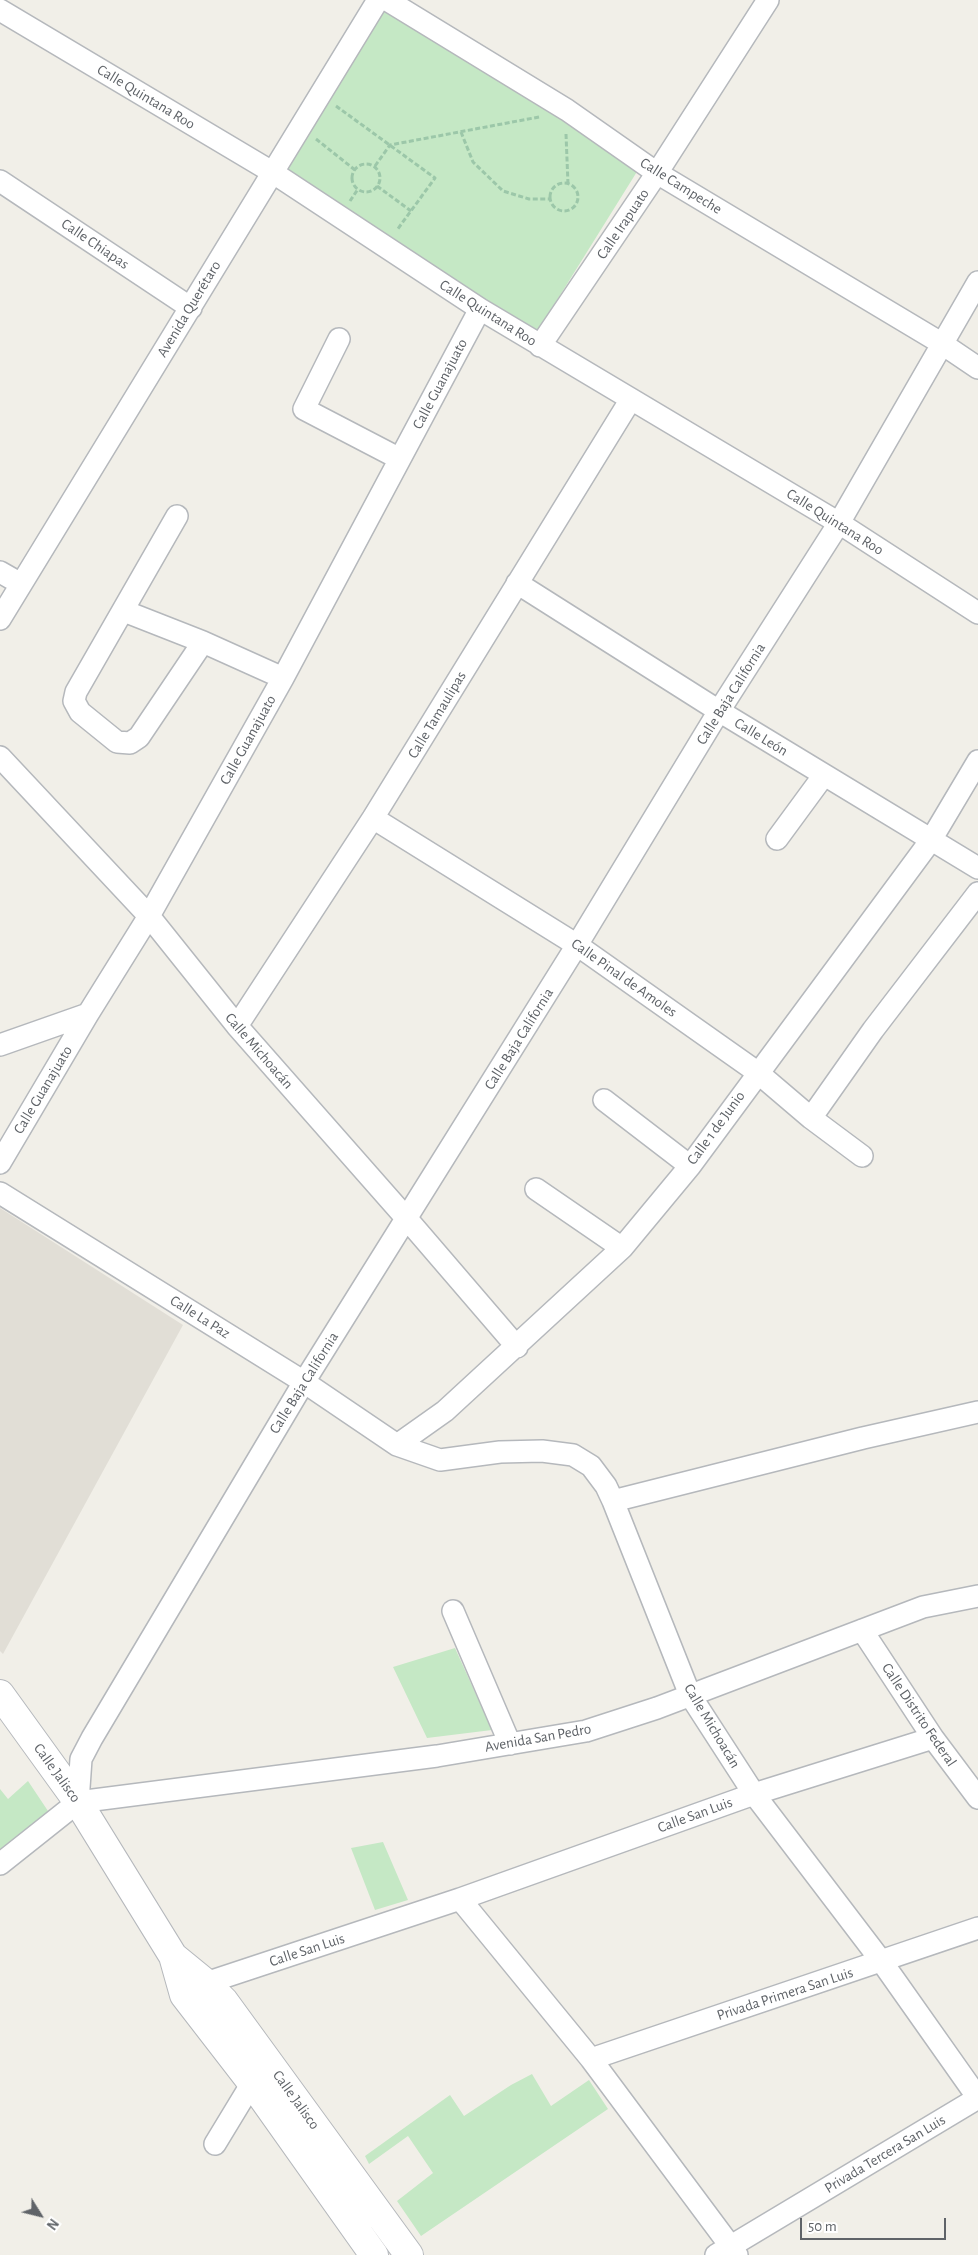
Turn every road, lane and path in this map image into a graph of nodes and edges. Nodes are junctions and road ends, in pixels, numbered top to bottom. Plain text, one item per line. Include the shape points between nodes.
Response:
1 (378, 0) edge
2 (387, 0) edge
3 (768, 0) edge
4 (0, 10) edge
5 (329, 100) dead end
6 (546, 116) dead end
7 (566, 130) dead end
8 (461, 132) junction
9 (315, 139) dead end
10 (390, 145) junction
11 (374, 166) junction
12 (355, 170) junction
13 (272, 172) junction
14 (657, 173) junction
15 (0, 181) edge
16 (568, 184) junction
17 (377, 186) junction
18 (550, 199) junction
19 (411, 211) junction
20 (396, 231) dead end
21 (978, 282) edge
22 (191, 308) junction
23 (480, 309) junction
24 (338, 339) dead end
25 (941, 343) junction
26 (540, 346) junction
27 (978, 368) edge
28 (631, 400) junction
29 (400, 459) junction
30 (177, 516) dead end
31 (839, 523) junction
32 (0, 572) edge
33 (517, 583) junction
34 (21, 584) junction
35 (124, 611) junction
36 (978, 612) edge
37 (0, 618) edge
38 (203, 642) junction
39 (282, 678) junction
40 (719, 711) junction
41 (0, 756) edge
42 (978, 761) edge
43 (824, 775) junction
44 (374, 818) junction
45 (778, 839) dead end
46 (931, 840) junction
47 (978, 868) edge
48 (978, 893) edge
49 (149, 916) junction
50 (577, 945) junction
51 (88, 1014) junction
52 (237, 1026) junction
53 (0, 1045) edge
54 (757, 1072) junction
55 (604, 1100) dead end
56 (810, 1118) junction
57 (862, 1156) dead end
58 (0, 1163) edge
59 (690, 1166) junction
60 (536, 1189) dead end
61 (0, 1193) edge
62 (408, 1219) junction
63 (622, 1248) junction
64 (517, 1347) junction
65 (304, 1382) junction
66 (978, 1412) edge
67 (397, 1445) junction
68 (613, 1501) junction
69 (978, 1596) edge
70 (453, 1611) dead end
71 (862, 1630) junction
72 (0, 1694) edge
73 (690, 1696) junction
74 (933, 1738) junction
75 (510, 1744) junction
76 (754, 1794) junction
77 (978, 1798) edge
78 (78, 1802) junction
79 (0, 1864) edge
80 (460, 1899) junction
81 (978, 1928) edge
82 (882, 1962) junction
83 (195, 1989) junction
84 (591, 2059) junction
85 (252, 2083) junction
86 (978, 2098) edge
87 (215, 2144) dead end
88 (727, 2252) edge
89 (374, 2255) edge
90 (409, 2255) edge

1 - 13 street, Avenida Querétaro
2 - 14 street, Calle Campeche via 567,110
3 - 14 street, Calle Irapuato
4 - 13 street, Calle Quintana Roo
5 - 10 path
6 - 8 path
7 - 16 path
8 - 10 path
8 - 18 path via 473,162 503,191 528,199
9 - 12 path
10 - 11 path
10 - 19 path via 434,178
11 - 12 path via 364,164
11 - 17 path via 380,177
12 - 17 path via 352,179 358,189 370,191
13 - 22 street, Avenida Querétaro
13 - 23 street, Calle Quintana Roo
14 - 25 street, Calle Campeche
14 - 26 street, Calle Irapuato
15 - 22 street, Calle Chiapas
16 - 18 path via 562,183 552,189
16 - 18 path via 576,191 574,207 560,211 555,209
17 - 19 path
19 - 20 path
21 - 25 street, Calle Baja California
22 - 34 street, Avenida Querétaro
23 - 26 street, Calle Quintana Roo
23 - 29 street, Calle Guanajuato
24 - 29 street via 304,409
25 - 27 street, Calle Campeche
25 - 31 street, Calle Baja California
26 - 28 street, Calle Quintana Roo
28 - 31 street, Calle Quintana Roo
28 - 33 street, Calle Tamaulipas
29 - 39 street, Calle Guanajuato
30 - 35 street
31 - 36 street, Calle Quintana Roo
31 - 40 street, Calle Baja California
32 - 34 street
33 - 40 street, Calle León
33 - 44 street, Calle Tamaulipas
34 - 37 street, Avenida Querétaro
35 - 38 street
35 - 38 street via 76,692 74,702 80,712 117,742 130,743 139,737
38 - 39 street
39 - 49 street, Calle Guanajuato
40 - 43 street, Calle León
40 - 50 street, Calle Baja California
41 - 49 street, Calle Michoacán
42 - 46 street, Calle 1 de Junio
43 - 45 street
43 - 46 street, Calle León
44 - 50 street, Calle Pinal de Amoles
44 - 52 street, Calle Tamaulipas
46 - 47 street
46 - 54 street, Calle 1 de Junio
48 - 56 street
49 - 51 street, Calle Guanajuato
49 - 52 street, Calle Michoacán
50 - 54 street, Calle Pinal de Amoles
50 - 62 street, Calle Baja California
51 - 53 street
51 - 58 street, Calle Guanajuato
52 - 62 street, Calle Michoacán
54 - 56 street, Calle Pinal de Amoles
54 - 59 street, Calle 1 de Junio
55 - 59 street
56 - 57 street, Calle Pinal de Amoles
59 - 63 street, Calle 1 de Junio
60 - 63 street
61 - 65 street, Calle La Paz
62 - 64 street, Calle Michoacán
62 - 65 street, Calle Baja California
63 - 64 street, Calle 1 de Junio
64 - 67 street, Calle 1 de Junio via 445,1411
65 - 67 street, Calle La Paz
65 - 78 street, Calle Baja California via 88,1745 81,1759
66 - 68 street
67 - 68 street, Calle Michoacán via 440,1460 500,1452 534,1451 573,1456 591,1466
68 - 73 street, Calle Michoacán
69 - 71 street, Avenida San Pedro via 923,1607
70 - 75 street
71 - 73 street, Avenida San Pedro
71 - 74 street, Calle Distrito Federal
72 - 78 street, Calle Jalisco
73 - 75 street, Avenida San Pedro via 586,1731
73 - 76 street, Calle Michoacán
74 - 76 street, Calle San Luis
74 - 77 street, Calle Distrito Federal
75 - 78 street, Avenida San Pedro
76 - 80 street, Calle San Luis
76 - 82 street, Calle Michoacán
78 - 79 street
78 - 83 street, Calle Jalisco
80 - 83 street, Calle San Luis
80 - 84 street
81 - 82 street, Privada Primera San Luis
82 - 84 street, Privada Primera San Luis
82 - 86 street, Calle Michoacán
83 - 85 street, Calle Jalisco
83 - 90 street, Calle Jalisco via 224,2001
84 - 88 street
85 - 87 street
85 - 89 street, Calle Jalisco
86 - 88 street, Privada Tercera San Luis

